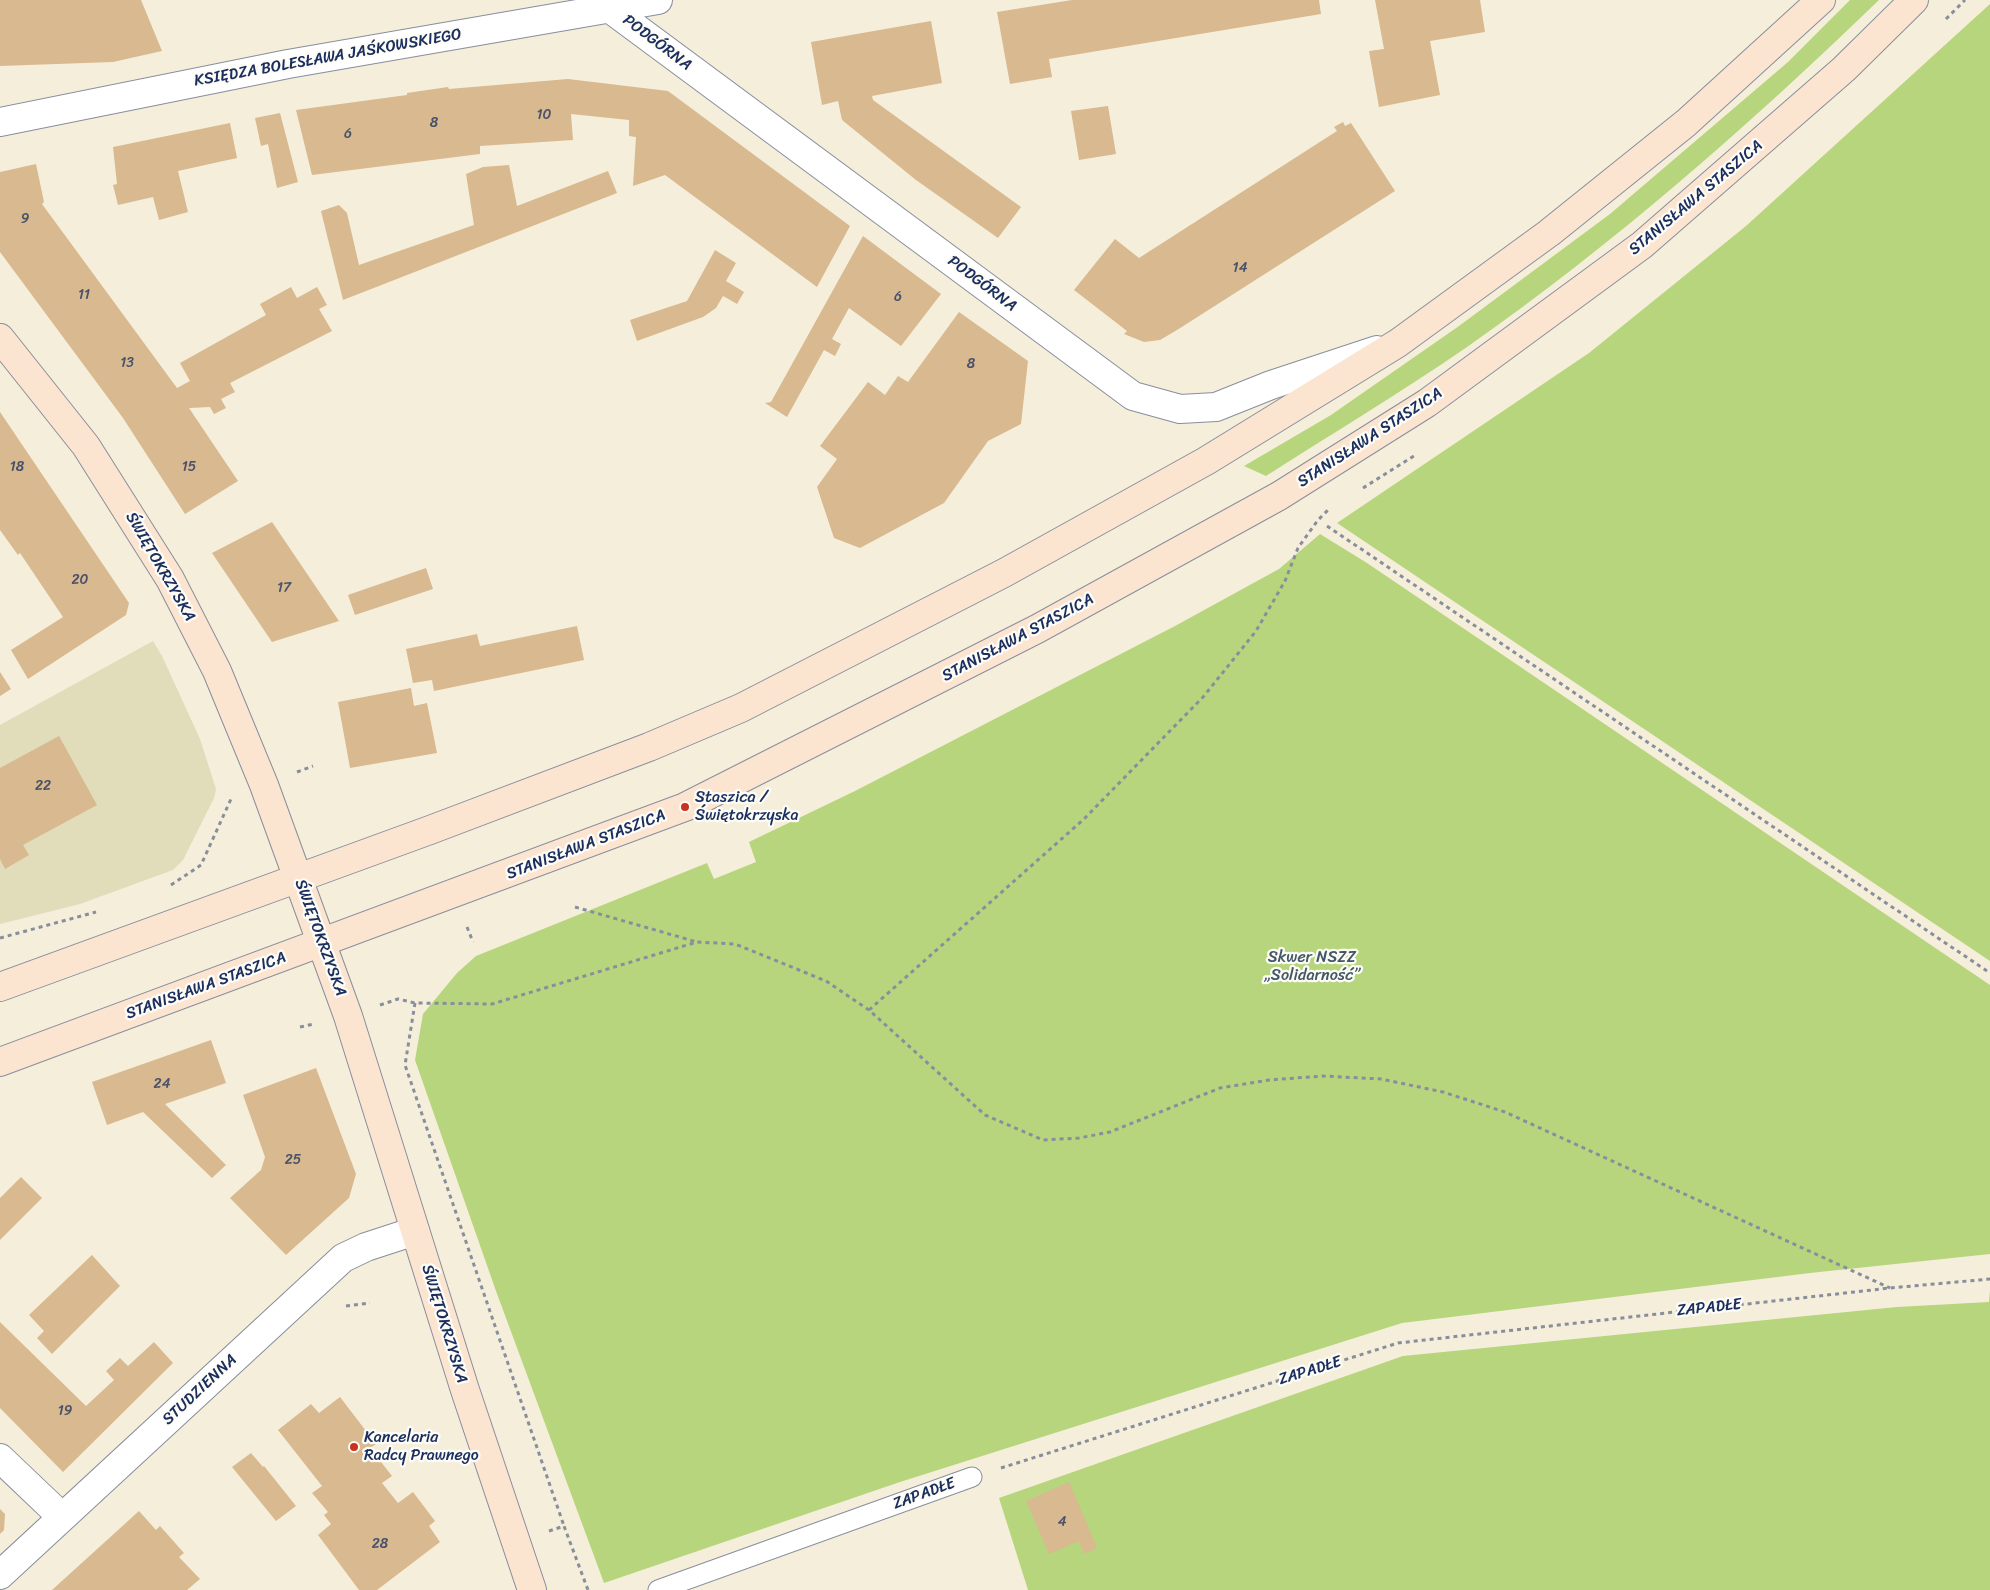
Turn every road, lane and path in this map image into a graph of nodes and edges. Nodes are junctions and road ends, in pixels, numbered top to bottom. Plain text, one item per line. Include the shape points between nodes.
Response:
1 (658, 0) edge
2 (1914, 0) edge
3 (1816, 2) edge
4 (609, 8) junction
5 (0, 122) edge
6 (0, 338) edge
7 (1398, 343) junction
8 (1318, 520) dead end
9 (1327, 526) dead end
10 (298, 878) junction
11 (171, 885) dead end
12 (162, 888) dead end
13 (575, 907) dead end
14 (101, 910) dead end
15 (0, 938) edge
16 (697, 942) junction
17 (322, 944) junction
18 (1990, 973) edge
19 (0, 987) edge
20 (869, 1010) junction
21 (0, 1062) edge
22 (414, 1231) junction
23 (1990, 1279) edge
24 (1890, 1288) junction
25 (0, 1458) edge
26 (972, 1477) joint
27 (62, 1517) junction
28 (564, 1526) dead end
29 (0, 1575) edge
30 (532, 1590) edge
31 (658, 1590) edge

1 - 4 street, KSIĘDZA BOLESŁAWA JAŚKOWSKIEGO
2 - 17 main road, STANISŁAWA STASZICA via 1844,69 1642,246 1427,403 1279,496 1037,629 685,807
3 - 7 main road via 1686,123 1549,233
4 - 5 street, KSIĘDZA BOLESŁAWA JAŚKOWSKIEGO via 288,64
4 - 7 street, PODGÓRNA via 1134,396 1180,409 1216,407 1271,385
6 - 10 main road, ŚWIĘTOKRZYSKA via 86,446 170,579 217,671
7 - 10 main road via 1190,471 1004,573 741,708 640,750
8 - 20 path via 1298,548 1285,581 1256,631 1204,696 1084,820
9 - 18 path
10 - 17 main road, ŚWIĘTOKRZYSKA
10 - 19 main road
11 - 12 path
13 - 16 path
14 - 15 path
16 - 20 path via 735,944 826,981
16 - 28 path via 492,1004 415,1004 405,1065
17 - 21 main road, STANISŁAWA STASZICA
17 - 22 main road, ŚWIĘTOKRZYSKA via 348,1016
20 - 24 path via 985,1115 1043,1140 1110,1132 1220,1088 1323,1076 1381,1079 1443,1092 1506,1112
22 - 27 street, STUDZIENNA via 343,1258
22 - 30 main road, ŚWIĘTOKRZYSKA
23 - 24 path, ZAPADŁE
24 - 26 path, ZAPADŁE via 1398,1343
25 - 27 street
26 - 31 lane, ZAPADŁE
27 - 29 street, STUDZIENNA

